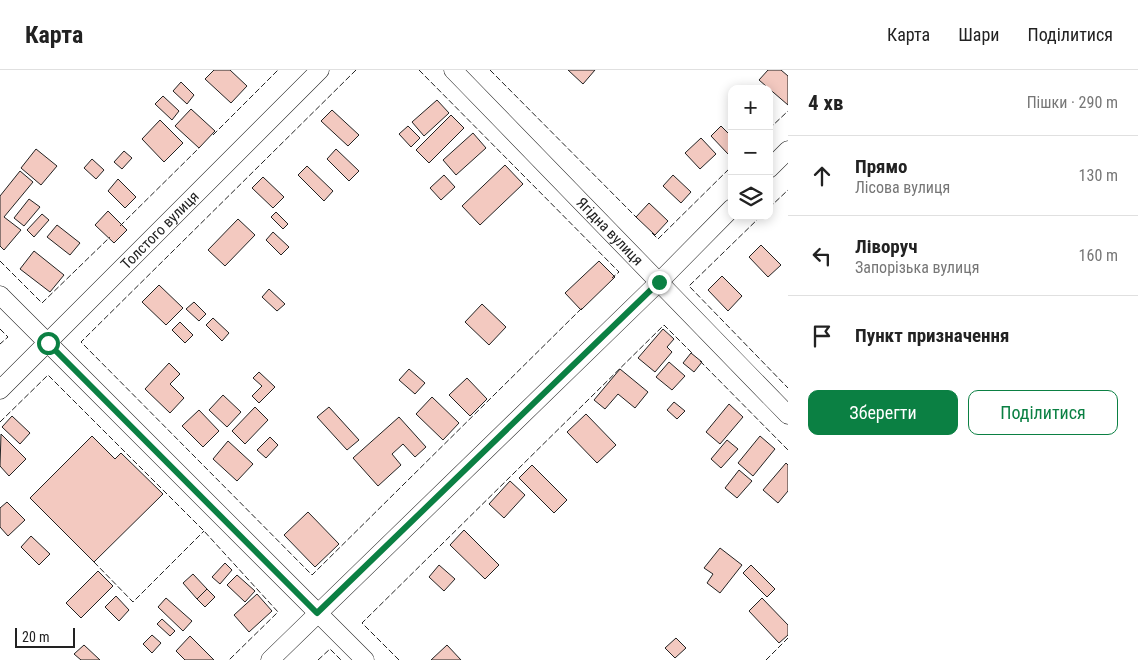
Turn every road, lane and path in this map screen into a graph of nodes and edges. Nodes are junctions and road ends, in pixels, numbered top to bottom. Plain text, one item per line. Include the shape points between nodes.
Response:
1 (320, 70) edge
2 (453, 70) edge
3 (788, 150) edge
4 (773, 165) edge
5 (728, 212) edge
6 (659, 282) junction
7 (0, 295) edge
8 (48, 343) junction
9 (0, 390) edge
10 (788, 415) edge
11 (317, 613) junction
12 (270, 660) edge
13 (365, 660) edge

1 - 8 street, Толстого вулиця
2 - 6 street, Ягідна вулиця
3 - 4 street
5 - 6 street
6 - 10 street, Ягідна вулиця
6 - 11 street
7 - 8 street
8 - 9 street, Толстого вулиця
8 - 11 street
11 - 12 street
11 - 13 street

